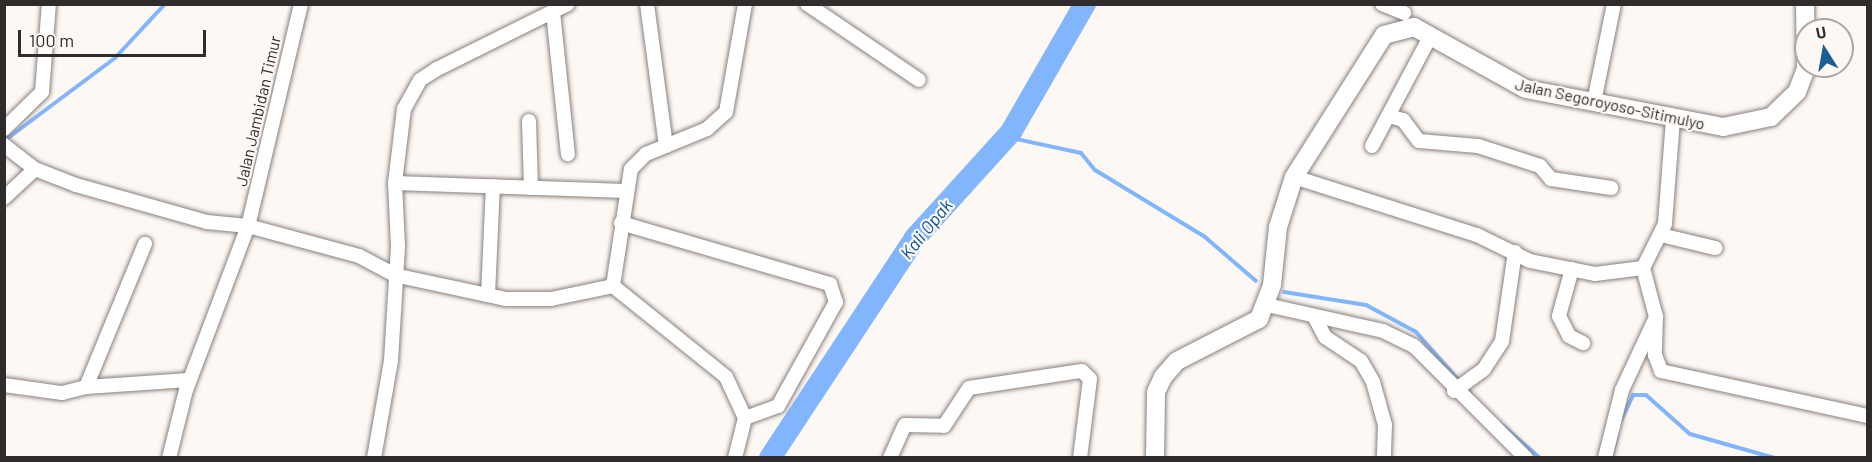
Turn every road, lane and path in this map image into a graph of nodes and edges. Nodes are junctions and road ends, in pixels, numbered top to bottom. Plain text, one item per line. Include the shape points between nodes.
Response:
1 (49, 4) edge
2 (302, 4) edge
3 (568, 4) edge
4 (646, 4) edge
5 (746, 4) edge
6 (807, 4) edge
7 (1382, 4) edge
8 (1614, 4) edge
9 (1805, 4) edge
10 (554, 12) junction
11 (1404, 14) edge
12 (1431, 35) junction
13 (919, 80) dead end
14 (1594, 102) junction
15 (1389, 116) junction
16 (1673, 119) junction
17 (529, 121) dead end
18 (4, 129) edge
19 (4, 145) edge
20 (666, 146) junction
21 (1372, 146) dead end
22 (568, 154) dead end
23 (35, 169) junction
24 (1294, 177) junction
25 (395, 183) junction
26 (493, 186) junction
27 (531, 188) junction
28 (1611, 188) dead end
29 (626, 191) junction
30 (4, 198) edge
31 (621, 223) junction
32 (248, 226) junction
33 (1661, 235) junction
34 (145, 244) dead end
35 (1715, 248) dead end
36 (1515, 252) junction
37 (1644, 268) junction
38 (1572, 269) junction
39 (394, 275) junction
40 (613, 286) junction
41 (488, 295) junction
42 (1267, 305) junction
43 (1314, 316) junction
44 (1656, 317) junction
45 (1583, 343) dead end
46 (189, 380) junction
47 (4, 385) edge
48 (1462, 386) junction
49 (86, 387) junction
50 (1868, 416) edge
51 (745, 418) junction
52 (169, 458) edge
53 (374, 458) edge
54 (735, 458) edge
55 (890, 458) edge
56 (1080, 458) edge
57 (1155, 458) edge
58 (1384, 458) edge
59 (1526, 458) edge
60 (1605, 458) edge

1 - 18 street via 42,92
2 - 32 street, Jalan Jambidan Timur
3 - 10 street
4 - 20 street
5 - 20 street via 726,112 707,129
6 - 13 street
7 - 11 street
8 - 14 street
9 - 16 main road, Jalan Segoroyoso-Sitimulyo via 1803,82 1782,110 1755,123 1723,127
10 - 22 street
10 - 25 street via 420,80 404,109
11 - 12 main road, Jalan Segoroyoso-Sitimulyo
11 - 24 main road via 1371,49
12 - 14 main road, Jalan Segoroyoso-Sitimulyo via 1504,81
12 - 15 street
14 - 16 main road, Jalan Segoroyoso-Sitimulyo
15 - 21 street
15 - 28 street via 1403,120 1419,141 1470,144 1540,166 1551,179
16 - 33 street
17 - 27 street
19 - 23 street
20 - 29 street via 637,161
23 - 30 street
23 - 32 street via 138,204
24 - 36 street
24 - 42 main road via 1280,219
25 - 26 street
25 - 39 street via 398,246
26 - 27 street
26 - 41 street
27 - 29 street
29 - 31 street
31 - 40 street
31 - 51 street via 830,284 836,302 778,406
32 - 39 street via 359,256
32 - 46 street, Jalan Jambidan Timur
33 - 35 street
33 - 37 street
34 - 49 street
36 - 38 street
36 - 48 street via 1502,340
37 - 38 street via 1600,274
37 - 44 street
38 - 45 street via 1559,316 1569,336
39 - 41 street
39 - 53 street via 388,384
40 - 41 street via 529,301
40 - 51 street via 715,364 737,393
42 - 43 street
42 - 57 main road via 1246,329 1177,361 1163,377 1156,392
43 - 48 street via 1398,337
43 - 58 street via 1325,337 1361,361 1373,382 1385,425
44 - 50 street via 1656,363 1668,375
44 - 60 street via 1622,390
46 - 49 street
46 - 52 street, Jalan Jambidan Timur
47 - 49 street via 62,393
48 - 59 street
51 - 54 street
55 - 56 street via 904,425 944,426 969,388 1082,371 1090,379

